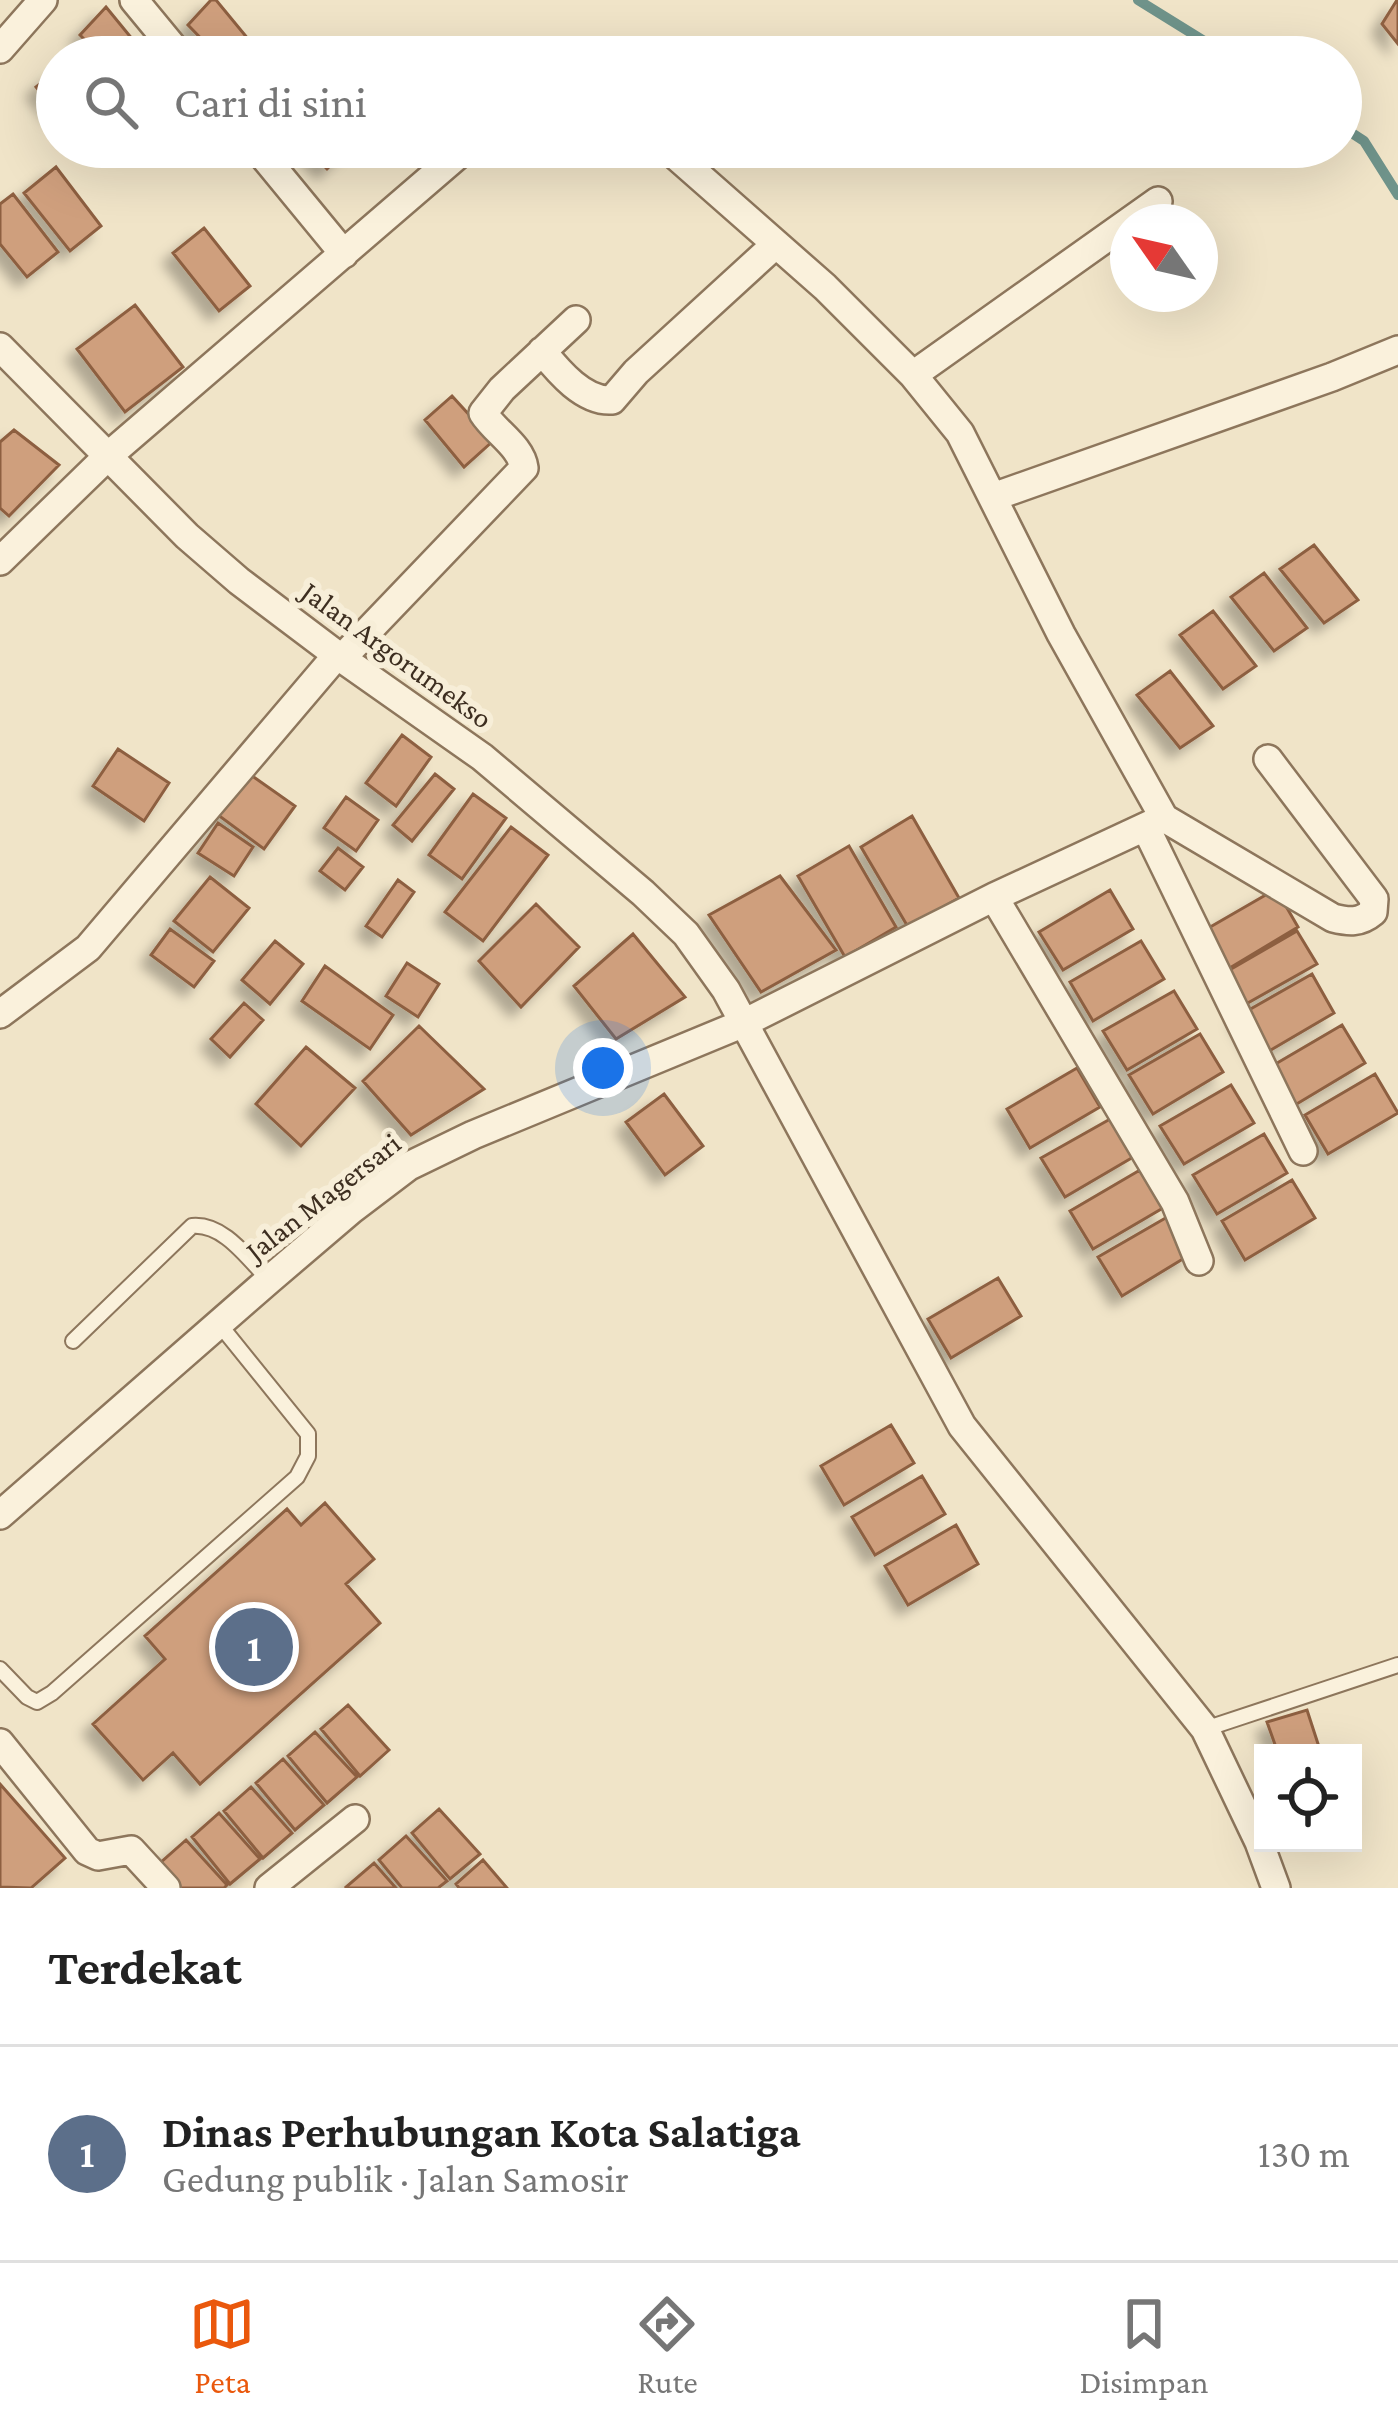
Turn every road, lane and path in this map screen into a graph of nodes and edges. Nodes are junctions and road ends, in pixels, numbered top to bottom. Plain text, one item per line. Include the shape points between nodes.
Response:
1 (43, 0) edge
2 (134, 0) edge
3 (10, 18) edge
4 (164, 36) edge
5 (0, 49) edge
6 (273, 168) edge
7 (443, 168) edge
8 (690, 168) edge
9 (1158, 201) dead end
10 (776, 244) junction
11 (344, 254) junction
12 (576, 320) dead end
13 (0, 347) edge
14 (1398, 350) edge
15 (542, 351) junction
16 (913, 375) junction
17 (108, 456) junction
18 (993, 497) junction
19 (0, 561) edge
20 (339, 657) junction
21 (1268, 759) dead end
22 (1155, 823) junction
23 (994, 897) junction
24 (0, 1014) edge
25 (744, 1023) junction
26 (1303, 1151) dead end
27 (1199, 1261) dead end
28 (269, 1280) junction
29 (220, 1325) junction
30 (73, 1341) dead end
31 (0, 1515) edge
32 (1398, 1665) edge
33 (0, 1669) edge
34 (1205, 1730) junction
35 (0, 1743) edge
36 (355, 1819) dead end
37 (166, 1888) edge
38 (269, 1888) edge
39 (1276, 1888) edge

1 - 3 street
2 - 4 street
3 - 5 street
6 - 11 street
7 - 11 street
8 - 10 street
9 - 16 street
10 - 15 street via 612,400 597,401
10 - 16 street
11 - 17 street
12 - 15 street
13 - 17 street, Jalan Argorumekso
14 - 18 street
15 - 20 street via 483,413 522,455 524,468
16 - 18 street via 960,433
17 - 19 street
17 - 20 street, Jalan Argorumekso via 204,551
18 - 22 street
20 - 24 street via 88,948
20 - 25 street, Jalan Argorumekso via 482,757 643,893 698,949
21 - 22 street via 1373,899 1367,917 1334,918
22 - 23 street, Jalan Magersari
22 - 26 street
23 - 25 street, Jalan Magersari
23 - 27 street via 1175,1202
25 - 28 street, Jalan Magersari via 409,1166
25 - 34 street, Jalan Argorumekso via 962,1426
28 - 29 street, Jalan Magersari
28 - 30 lane via 220,1232 192,1226
29 - 31 street, Jalan Magersari
29 - 33 lane via 308,1434 297,1477 52,1693 37,1702
32 - 34 lane
34 - 39 street, Jalan Argorumekso
35 - 37 street via 87,1851 131,1850
36 - 38 street

